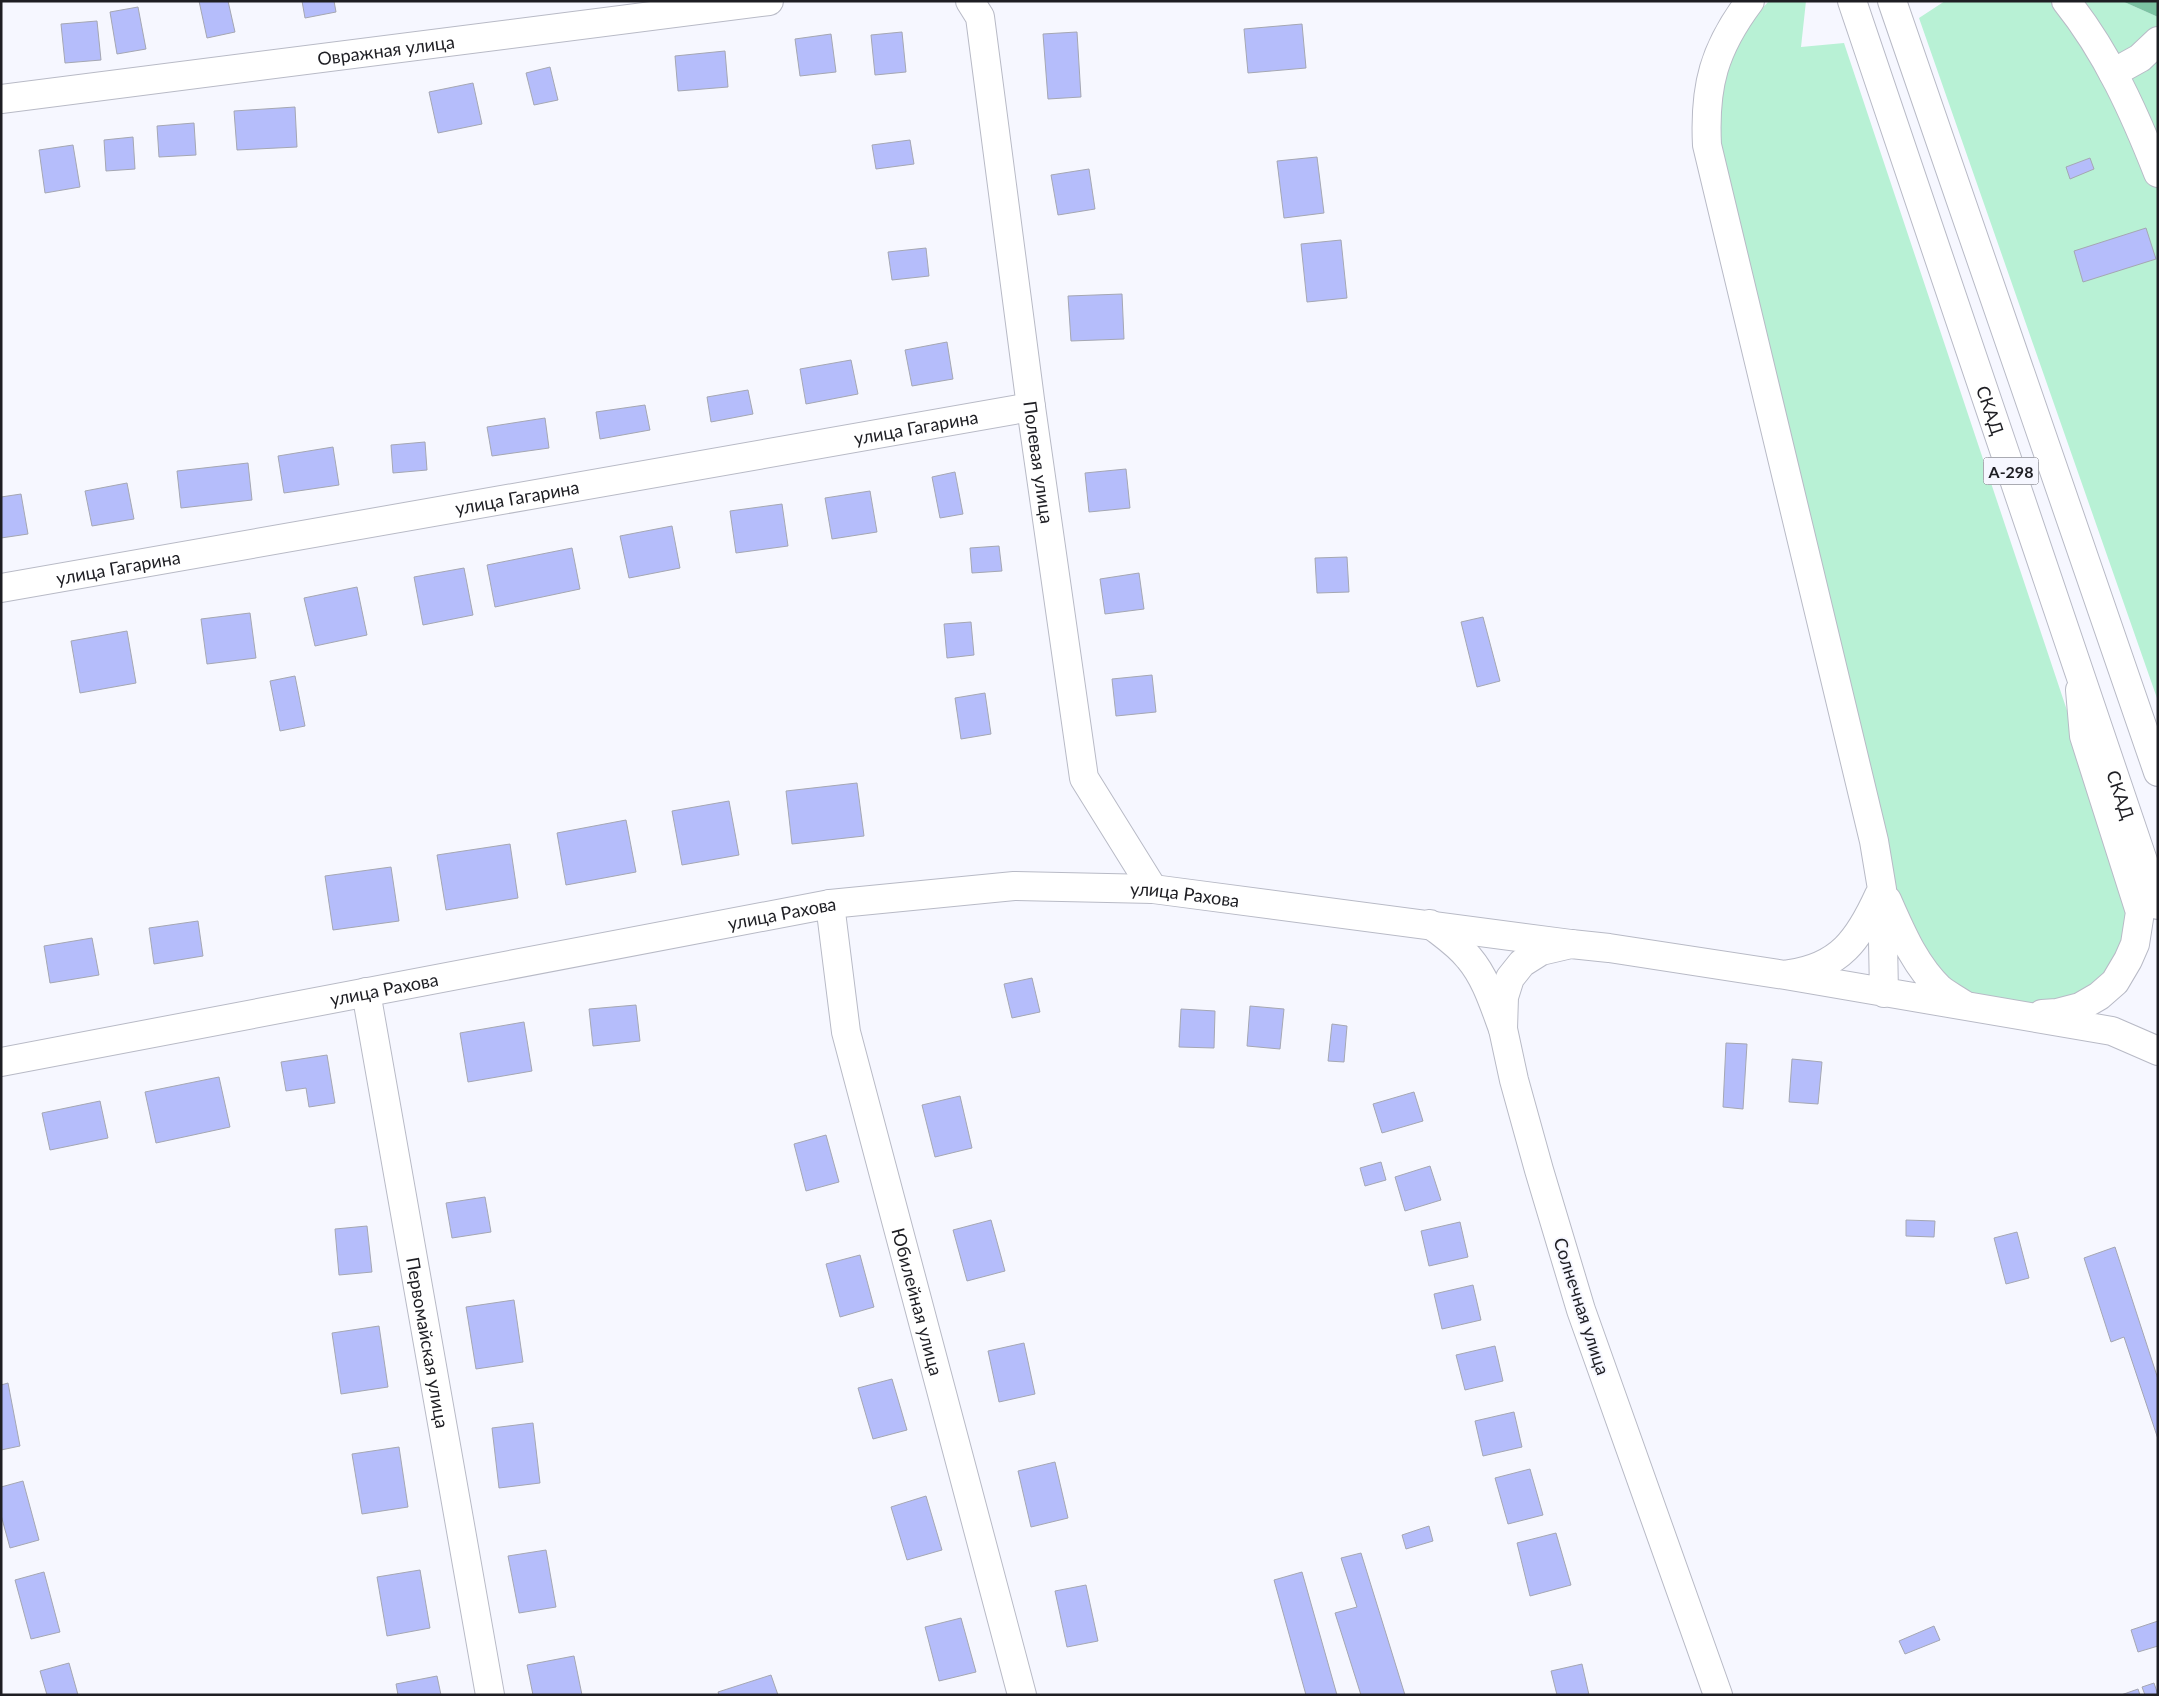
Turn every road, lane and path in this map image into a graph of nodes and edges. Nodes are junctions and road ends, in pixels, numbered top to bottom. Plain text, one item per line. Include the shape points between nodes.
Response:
1 (769, 1) edge
2 (1750, 1) edge
3 (1852, 1) edge
4 (2066, 1) edge
5 (975, 9) edge
6 (1896, 13) edge
7 (2158, 41) edge
8 (2113, 73) junction
9 (1, 99) edge
10 (2158, 173) edge
11 (1032, 407) junction
12 (1, 588) edge
13 (2117, 654) junction
14 (2079, 670) junction
15 (2158, 734) edge
16 (2158, 772) edge
17 (1153, 888) junction
18 (1882, 889) junction
19 (830, 904) junction
20 (2158, 905) edge
21 (1430, 924) junction
22 (1570, 944) junction
23 (1785, 975) junction
24 (366, 992) junction
25 (1884, 993) junction
26 (1968, 1007) junction
27 (2023, 1015) junction
28 (1503, 1029) junction
29 (2158, 1051) edge
30 (1, 1062) edge
31 (490, 1695) edge
32 (1022, 1695) edge
33 (1718, 1695) edge

1 - 9 main road, Овражная улица
2 - 18 main road via 1731,28 1712,71 1706,119 1707,145 1874,841
3 - 14 main road, СКАД / А-298
4 - 8 main road via 2086,26
5 - 11 main road, Полевая улица
6 - 13 main road, А-298
7 - 8 main road via 2140,58
8 - 10 main road
11 - 12 main road, улица Гагарина
11 - 17 main road, Полевая улица via 1084,778
13 - 15 main road
13 - 16 main road, А-298
14 - 20 main road, СКАД / А-298
14 - 27 main road via 2084,736 2140,912 2134,944 2115,982 2080,1007
17 - 19 main road, улица Рахова via 1014,886
17 - 21 main road, улица Рахова
18 - 23 main road via 1865,925 1844,951 1808,972
18 - 25 main road
18 - 26 main road via 1907,944 1926,973 1942,990
19 - 24 main road, улица Рахова
19 - 32 main road, Юбилейная улица via 846,1032
21 - 22 main road, улица Рахова
21 - 28 main road via 1455,942 1471,959 1485,982
22 - 23 main road, улица Рахова
22 - 28 main road, Солнечная улица via 1542,951 1522,963 1510,978 1504,997
23 - 25 main road, улица Рахова
24 - 30 main road, улица Рахова
24 - 31 main road, Первомайская улица
25 - 26 main road, улица Рахова
26 - 27 main road, улица Рахова
27 - 29 main road via 2112,1031
28 - 33 main road, Солнечная улица via 1536,1161 1581,1310

